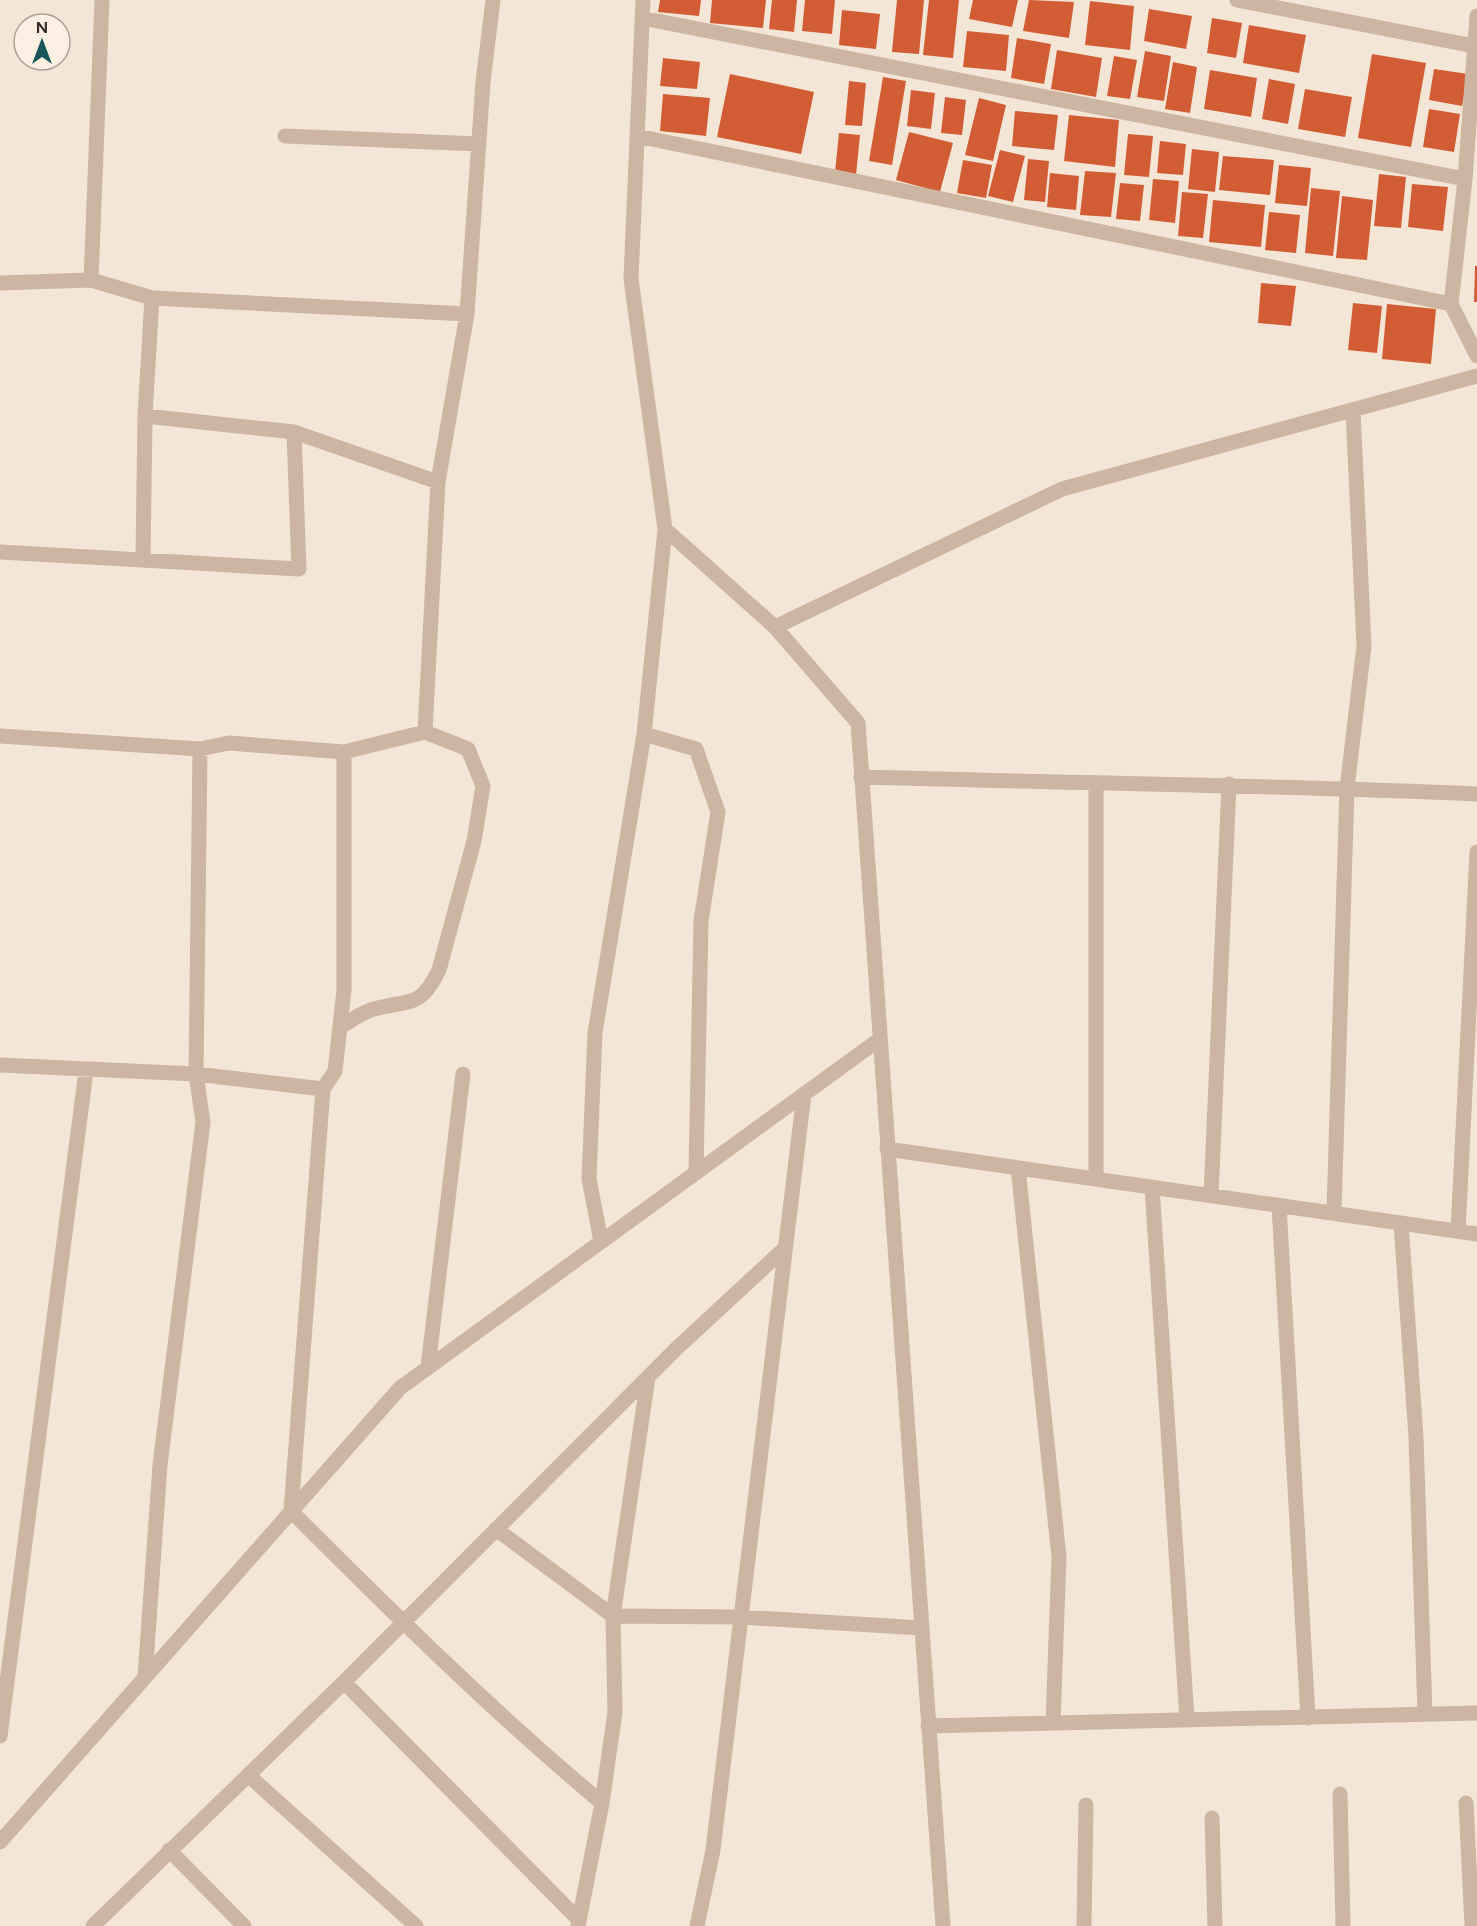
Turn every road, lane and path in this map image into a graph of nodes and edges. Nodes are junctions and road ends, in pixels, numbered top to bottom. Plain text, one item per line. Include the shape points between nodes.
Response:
1 (102, 0) edge
2 (493, 0) edge
3 (643, 0) edge
4 (1236, 0) edge
5 (1477, 16) edge
6 (642, 18) junction
7 (1474, 46) junction
8 (1475, 71) edge
9 (285, 136) dead end
10 (637, 136) junction
11 (479, 144) junction
12 (1469, 190) edge
13 (91, 280) junction
14 (0, 283) edge
15 (152, 298) junction
16 (1451, 304) junction
17 (467, 314) junction
18 (1477, 356) edge
19 (1477, 376) edge
20 (1353, 410) junction
21 (145, 416) junction
22 (294, 432) junction
23 (438, 483) junction
24 (665, 529) junction
25 (0, 552) edge
26 (143, 560) junction
27 (775, 627) junction
28 (425, 732) junction
29 (644, 734) junction
30 (0, 736) edge
31 (200, 749) junction
32 (344, 752) junction
33 (861, 777) junction
34 (1096, 784) junction
35 (1228, 784) junction
36 (1347, 788) junction
37 (1477, 794) edge
38 (1477, 852) edge
39 (340, 1027) junction
40 (880, 1039) junction
41 (0, 1065) edge
42 (86, 1071) junction
43 (195, 1074) junction
44 (463, 1074) dead end
45 (323, 1089) junction
46 (804, 1094) junction
47 (887, 1149) junction
48 (1018, 1168) junction
49 (696, 1173) junction
50 (1096, 1179) junction
51 (1152, 1187) junction
52 (1211, 1196) junction
53 (1279, 1205) junction
54 (1334, 1212) junction
55 (1401, 1222) junction
56 (1458, 1231) junction
57 (1477, 1234) edge
58 (601, 1241) junction
59 (785, 1248) junction
60 (428, 1367) junction
61 (648, 1377) junction
62 (291, 1511) junction
63 (496, 1529) junction
64 (613, 1616) junction
65 (741, 1617) junction
66 (402, 1622) junction
67 (921, 1628) junction
68 (145, 1677) junction
69 (344, 1682) junction
70 (1477, 1713) edge
71 (1425, 1714) junction
72 (1308, 1718) junction
73 (1187, 1719) junction
74 (1053, 1722) junction
75 (928, 1726) junction
76 (0, 1736) edge
77 (248, 1775) junction
78 (1340, 1794) dead end
79 (603, 1803) junction
80 (1466, 1803) dead end
81 (1086, 1805) dead end
82 (1212, 1818) dead end
83 (0, 1842) edge
84 (169, 1850) junction
85 (578, 1923) edge
86 (93, 1926) edge
87 (244, 1926) edge
88 (416, 1926) edge
89 (697, 1926) edge
90 (943, 1926) edge
91 (1084, 1926) edge
92 (1215, 1926) edge
93 (1343, 1926) edge
94 (1473, 1926) edge

1 - 13 street
2 - 11 street
3 - 6 street
4 - 7 street
5 - 7 street
6 - 10 street
6 - 12 street
7 - 8 street
8 - 12 street
9 - 11 street
10 - 16 street
10 - 24 street via 632,279
11 - 17 street
12 - 16 street
13 - 14 street
13 - 15 street
15 - 17 street
15 - 21 street
16 - 18 street
17 - 23 street
19 - 20 street
20 - 27 street via 1062,489
20 - 36 street via 1364,646
21 - 22 street
21 - 26 street
22 - 23 street
22 - 26 street via 299,570
23 - 28 street
24 - 27 street
24 - 29 street
25 - 26 street
27 - 33 street via 858,723
28 - 32 street
28 - 39 street via 468,749 483,786 474,841 439,970 431,987 416,1002 372,1010
29 - 49 street via 696,749 718,812 701,921
29 - 58 street via 595,1033 589,1179
30 - 31 street
31 - 32 street via 229,743
31 - 43 street
32 - 39 street via 344,990
33 - 34 street
33 - 40 street
34 - 35 street
34 - 50 street
35 - 36 street
35 - 52 street
36 - 37 street
36 - 54 street
38 - 56 street
39 - 45 street via 334,1071
40 - 46 street
40 - 47 street
41 - 42 street
42 - 43 street
42 - 76 street
43 - 45 street
43 - 68 street via 203,1122 160,1465
44 - 60 street
45 - 62 street
46 - 49 street
46 - 59 street
47 - 48 street
47 - 67 street
48 - 50 street
48 - 74 street via 1059,1557
49 - 58 street
50 - 51 street
51 - 52 street
51 - 73 street
52 - 53 street
53 - 54 street
53 - 72 street
54 - 55 street
55 - 56 street
55 - 71 street via 1416,1437
56 - 57 street
58 - 60 street
59 - 61 street
59 - 65 street
60 - 62 street via 400,1388
61 - 63 street
61 - 64 street
62 - 66 street
62 - 68 street
63 - 64 street
63 - 66 street
64 - 65 street
64 - 79 street via 615,1712
65 - 67 street
65 - 89 street via 713,1850
66 - 69 street
66 - 79 street
67 - 75 street
68 - 83 street
69 - 77 street
69 - 85 street
70 - 71 street
71 - 72 street
72 - 73 street
73 - 74 street
74 - 75 street
75 - 90 street
77 - 84 street
77 - 88 street
78 - 93 street
79 - 85 street
80 - 94 street
81 - 91 street
82 - 92 street
84 - 86 street
84 - 87 street

